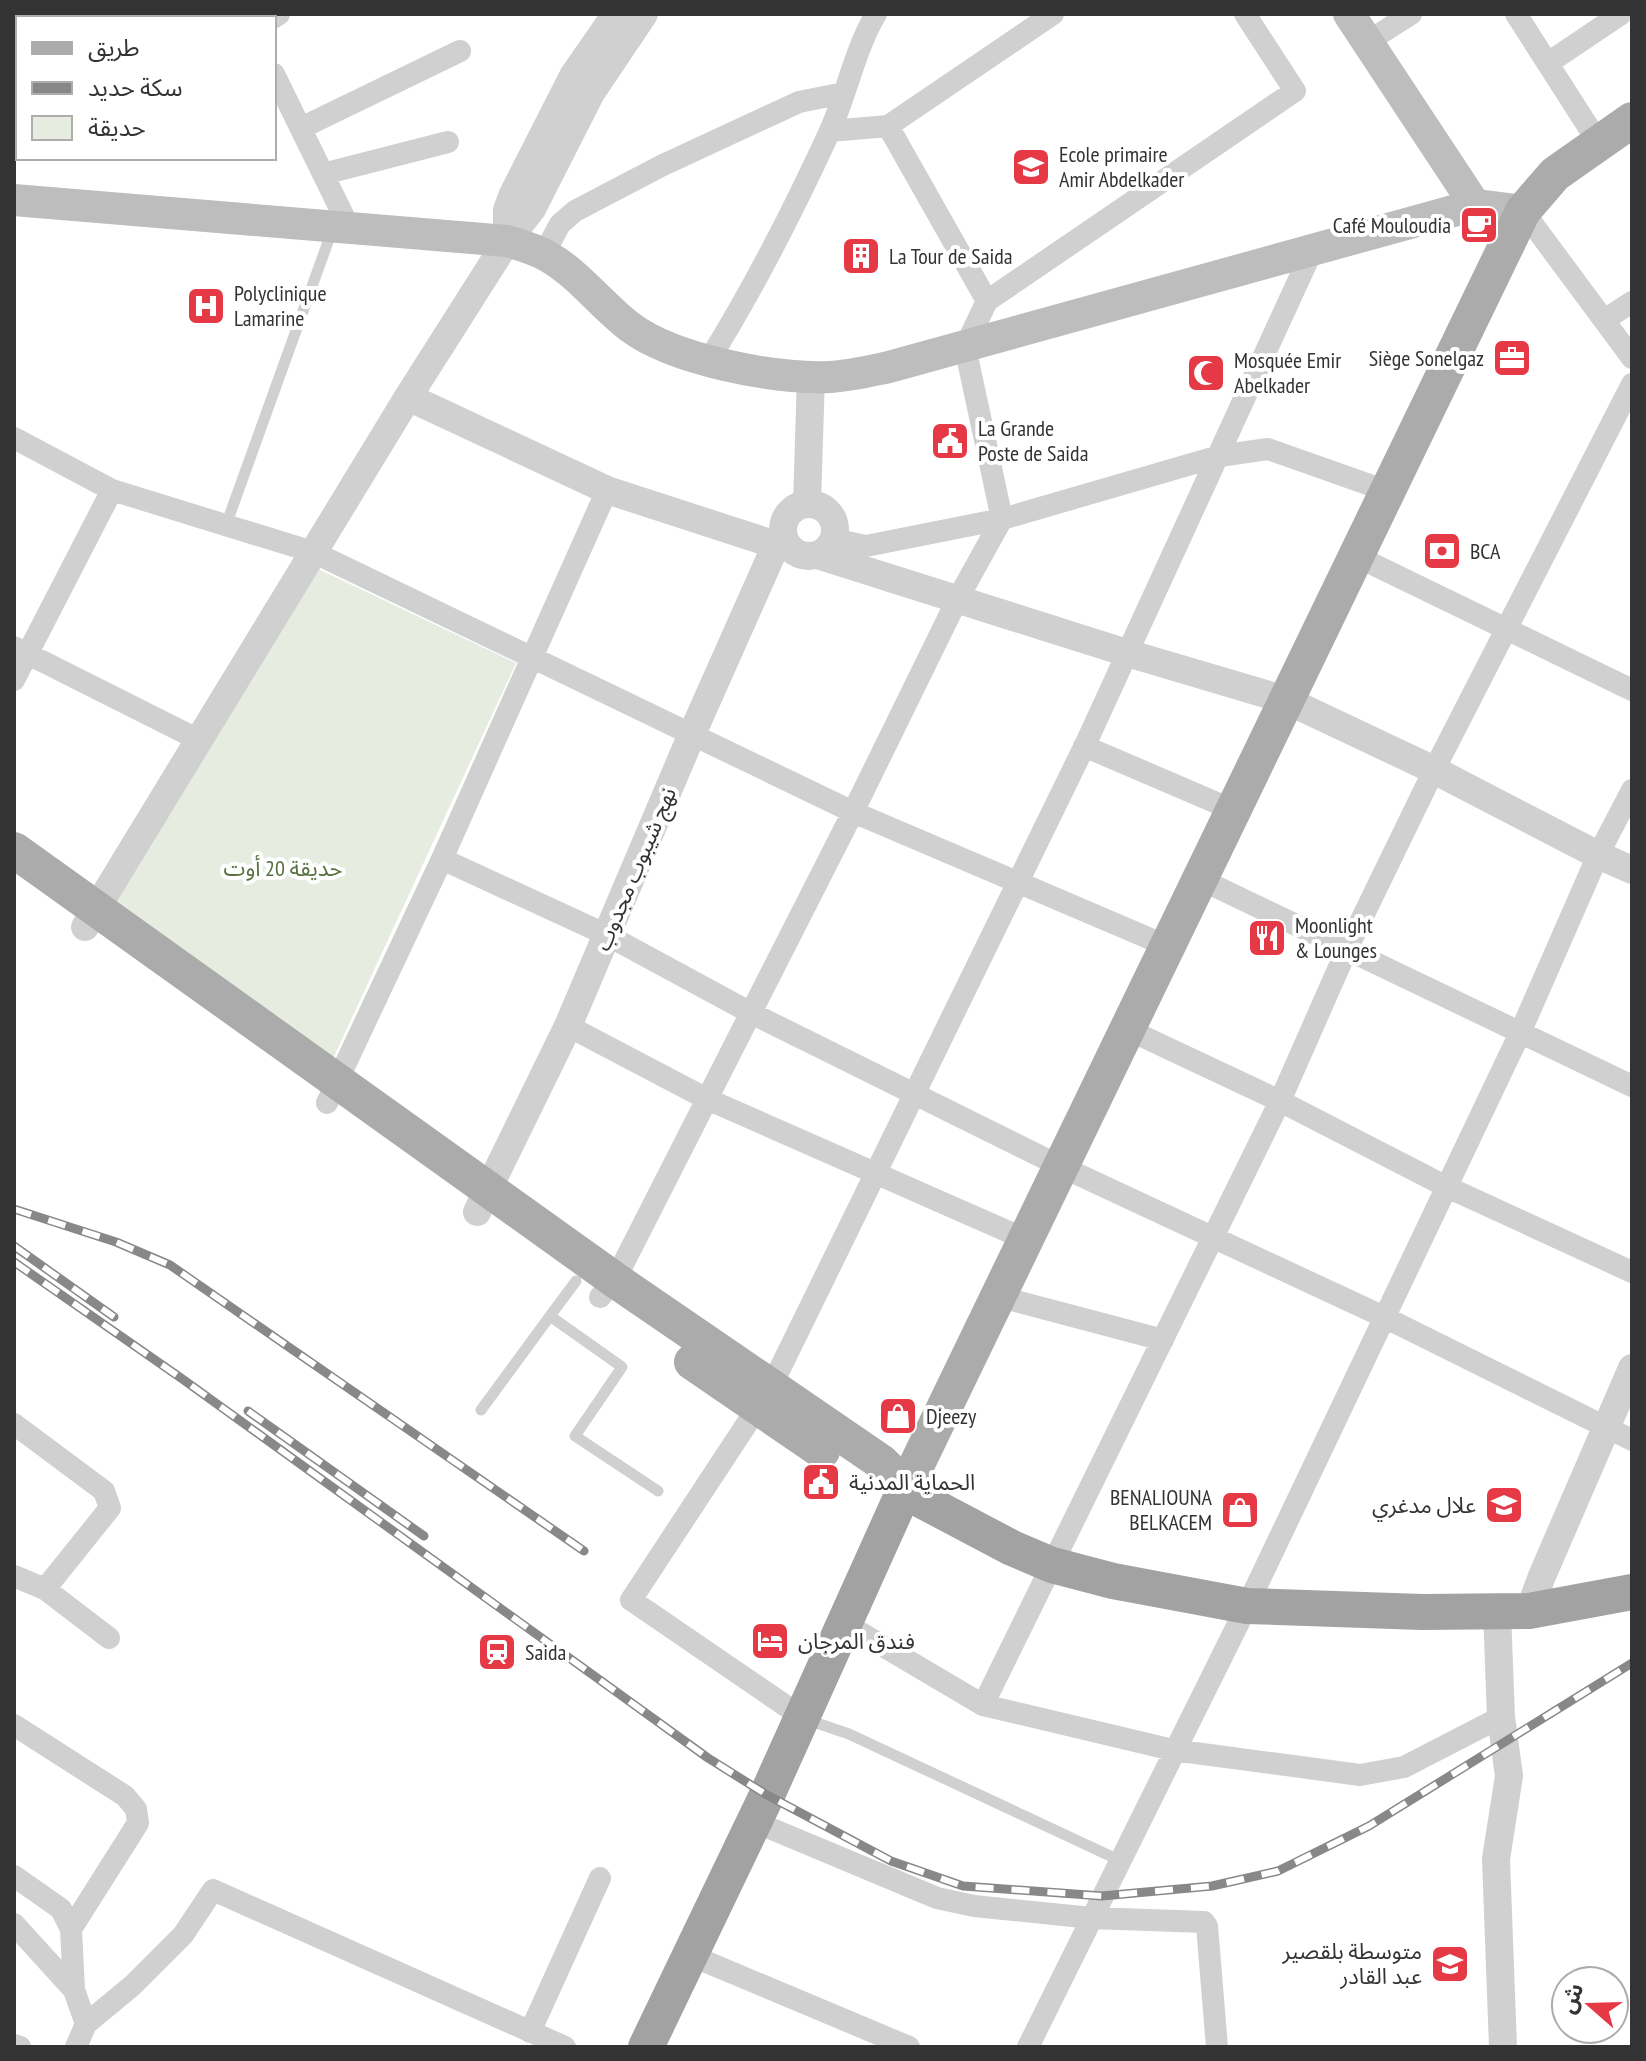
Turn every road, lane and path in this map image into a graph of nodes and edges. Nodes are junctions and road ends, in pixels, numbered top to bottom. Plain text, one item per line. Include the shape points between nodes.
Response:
1 (616, 14) edge
2 (644, 14) edge
3 (876, 14) edge
4 (1053, 14) edge
5 (1245, 14) edge
6 (1349, 14) edge
7 (1411, 14) edge
8 (1516, 14) edge
9 (1621, 14) edge
10 (1367, 42) junction
11 (460, 51) dead end
12 (1548, 63) junction
13 (276, 78) edge
14 (844, 93) junction
15 (1632, 120) edge
16 (888, 126) junction
17 (301, 128) junction
18 (830, 131) junction
19 (448, 142) dead end
20 (1598, 142) junction
21 (323, 174) junction
22 (16, 204) edge
23 (1475, 205) junction
24 (1523, 211) junction
25 (342, 228) junction
26 (507, 241) junction
27 (1312, 251) junction
28 (544, 254) junction
29 (987, 301) junction
30 (1632, 302) edge
31 (1604, 320) junction
32 (965, 347) junction
33 (1632, 358) edge
34 (709, 360) junction
35 (811, 376) junction
36 (1632, 384) edge
37 (408, 397) junction
38 (14, 438) edge
39 (1219, 456) junction
40 (112, 490) junction
41 (607, 490) junction
42 (1387, 491) junction
43 (807, 504) junction
44 (1002, 519) junction
45 (226, 525) junction
46 (800, 545) junction
47 (313, 552) junction
48 (1356, 556) junction
49 (865, 559) junction
50 (957, 600) junction
51 (1505, 631) junction
52 (21, 650) edge
53 (1127, 653) junction
54 (533, 658) junction
55 (14, 680) edge
56 (1632, 690) edge
57 (1286, 700) junction
58 (692, 734) junction
59 (199, 740) junction
60 (1084, 746) junction
61 (1434, 770) junction
62 (1632, 790) edge
63 (1233, 810) junction
64 (853, 812) junction
65 (14, 850) edge
66 (1598, 855) junction
67 (442, 859) junction
68 (1632, 870) edge
69 (14, 876) edge
70 (1200, 879) junction
71 (1018, 881) junction
72 (91, 918) junction
73 (607, 935) junction
74 (1167, 946) junction
75 (1347, 949) junction
76 (751, 1013) junction
77 (568, 1026) junction
78 (1127, 1029) junction
79 (1520, 1033) junction
80 (1632, 1086) edge
81 (913, 1092) junction
82 (333, 1093) junction
83 (707, 1099) junction
84 (1280, 1101) junction
85 (1060, 1166) junction
86 (874, 1173) junction
87 (1445, 1186) junction
88 (483, 1201) junction
89 (1213, 1238) junction
90 (1025, 1239) junction
91 (1632, 1272) edge
92 (597, 1286) junction
93 (997, 1296) junction
94 (550, 1316) junction
95 (1384, 1317) junction
96 (1163, 1340) junction
97 (1632, 1368) edge
98 (764, 1397) junction
99 (481, 1410) dead end
100 (1606, 1428) junction
101 (17, 1433) edge
102 (1632, 1440) edge
103 (658, 1491) dead end
104 (904, 1491) junction
105 (1052, 1565) junction
106 (14, 1576) edge
107 (45, 1589) junction
108 (1632, 1592) edge
109 (1247, 1606) junction
110 (1513, 1612) junction
111 (844, 1623) junction
112 (109, 1638) dead end
113 (983, 1705) junction
114 (802, 1717) junction
115 (1501, 1717) junction
116 (14, 1725) edge
117 (1173, 1750) junction
118 (755, 1822) junction
119 (1121, 1861) junction
120 (14, 1876) edge
121 (600, 1878) dead end
122 (1092, 1918) junction
123 (14, 1924) edge
124 (71, 1929) junction
125 (690, 1955) junction
126 (74, 1990) junction
127 (86, 2024) junction
128 (530, 2032) junction
129 (14, 2045) edge
130 (20, 2047) edge
131 (76, 2047) edge
132 (565, 2047) edge
133 (646, 2047) edge
134 (909, 2047) edge
135 (1028, 2047) edge
136 (1217, 2047) edge
137 (1503, 2047) edge

1 - 26 street via 573,76 513,194
2 - 26 street via 591,93 532,209
3 - 14 street
4 - 16 street
5 - 29 street via 1295,91
6 - 10 main road
7 - 10 street
8 - 12 street
9 - 12 street
10 - 23 main road
11 - 17 street
12 - 20 street
13 - 17 street
14 - 18 street
14 - 28 street via 799,102 575,211 560,224
15 - 20 main road
16 - 18 street
16 - 29 street
17 - 21 street
18 - 34 street
19 - 21 street
20 - 24 main road via 1555,174
21 - 25 street
22 - 25 main road
23 - 24 main road
23 - 27 main road
24 - 31 street
24 - 42 main road
25 - 26 main road
25 - 45 lane
26 - 28 main road
26 - 37 street
27 - 32 main road
27 - 39 street
28 - 34 main road via 629,326 675,351
29 - 32 street
30 - 31 street
31 - 33 street
32 - 35 main road via 889,367
32 - 44 street
34 - 35 main road
35 - 43 street
36 - 51 street
37 - 41 street
37 - 47 street
38 - 40 street
39 - 42 street via 1268,449
39 - 44 street
39 - 53 street
40 - 45 street
40 - 52 street
41 - 46 street
41 - 54 street
42 - 48 main road
43 - 46 street via 795,508 785,521
43 - 46 street via 820,506 833,518 836,532
44 - 49 street
44 - 50 street
45 - 47 street
46 - 49 street
46 - 58 street, نهج شيبوب مجدوب
47 - 54 street
47 - 59 street
48 - 51 street
48 - 57 main road
49 - 50 street
50 - 53 street
50 - 64 street
51 - 56 street
51 - 61 street
52 - 55 street
52 - 59 street
53 - 57 street
53 - 60 street
54 - 58 street
54 - 67 street
57 - 61 street
57 - 63 main road
58 - 64 street
58 - 73 street, نهج شيبوب مجدوب
59 - 72 street
60 - 63 street
60 - 71 street
61 - 66 street
61 - 75 street
62 - 66 street
63 - 70 main road
64 - 71 street
64 - 76 street
65 - 72 main road
66 - 68 street
66 - 79 street
67 - 73 street
67 - 82 street
69 - 72 main road
70 - 74 main road
70 - 75 street
71 - 74 street
71 - 81 street
72 - 82 main road
73 - 76 street
73 - 77 street, نهج شيبوب مجدوب
74 - 78 main road
75 - 79 street
75 - 84 street
76 - 81 street
76 - 83 street
77 - 83 street
77 - 88 street, نهج شيبوب مجدوب
78 - 84 street
78 - 85 main road
79 - 80 street
79 - 87 street
81 - 85 street
81 - 86 street
82 - 88 main road
83 - 86 street
83 - 92 street
84 - 87 street
84 - 89 street
85 - 89 street
85 - 90 main road
86 - 90 street
86 - 98 street
87 - 91 street
87 - 95 street
88 - 92 main road
89 - 95 street
89 - 96 street
90 - 93 main road
92 - 94 lane
92 - 98 main road
93 - 96 street
93 - 104 main road
94 - 99 lane
94 - 103 lane via 622,1367 575,1436
95 - 100 street
95 - 109 street
96 - 105 street
97 - 100 street
98 - 104 main road via 881,1462
98 - 114 street via 631,1600
100 - 102 street
100 - 110 street via 1542,1576
101 - 107 street via 104,1491 110,1508
104 - 105 highway
104 - 111 highway
105 - 109 highway
105 - 113 street
106 - 107 street
107 - 112 street
108 - 110 highway
109 - 110 highway
109 - 117 street
110 - 115 street
111 - 113 street
111 - 114 highway
113 - 117 street
114 - 118 highway
114 - 119 lane
115 - 117 street via 1404,1767 1360,1775
115 - 137 street via 1509,1776 1496,1859
116 - 124 street via 125,1796 136,1809 138,1823
117 - 119 street
118 - 122 street via 937,1898
118 - 125 highway
119 - 122 street
120 - 124 street via 61,1909
121 - 128 street
122 - 135 street
122 - 136 street via 1204,1922
123 - 126 street
124 - 126 street
125 - 133 highway
125 - 134 street
126 - 127 street
127 - 128 street via 183,1935 213,1890
127 - 131 street
128 - 132 street
129 - 130 street

